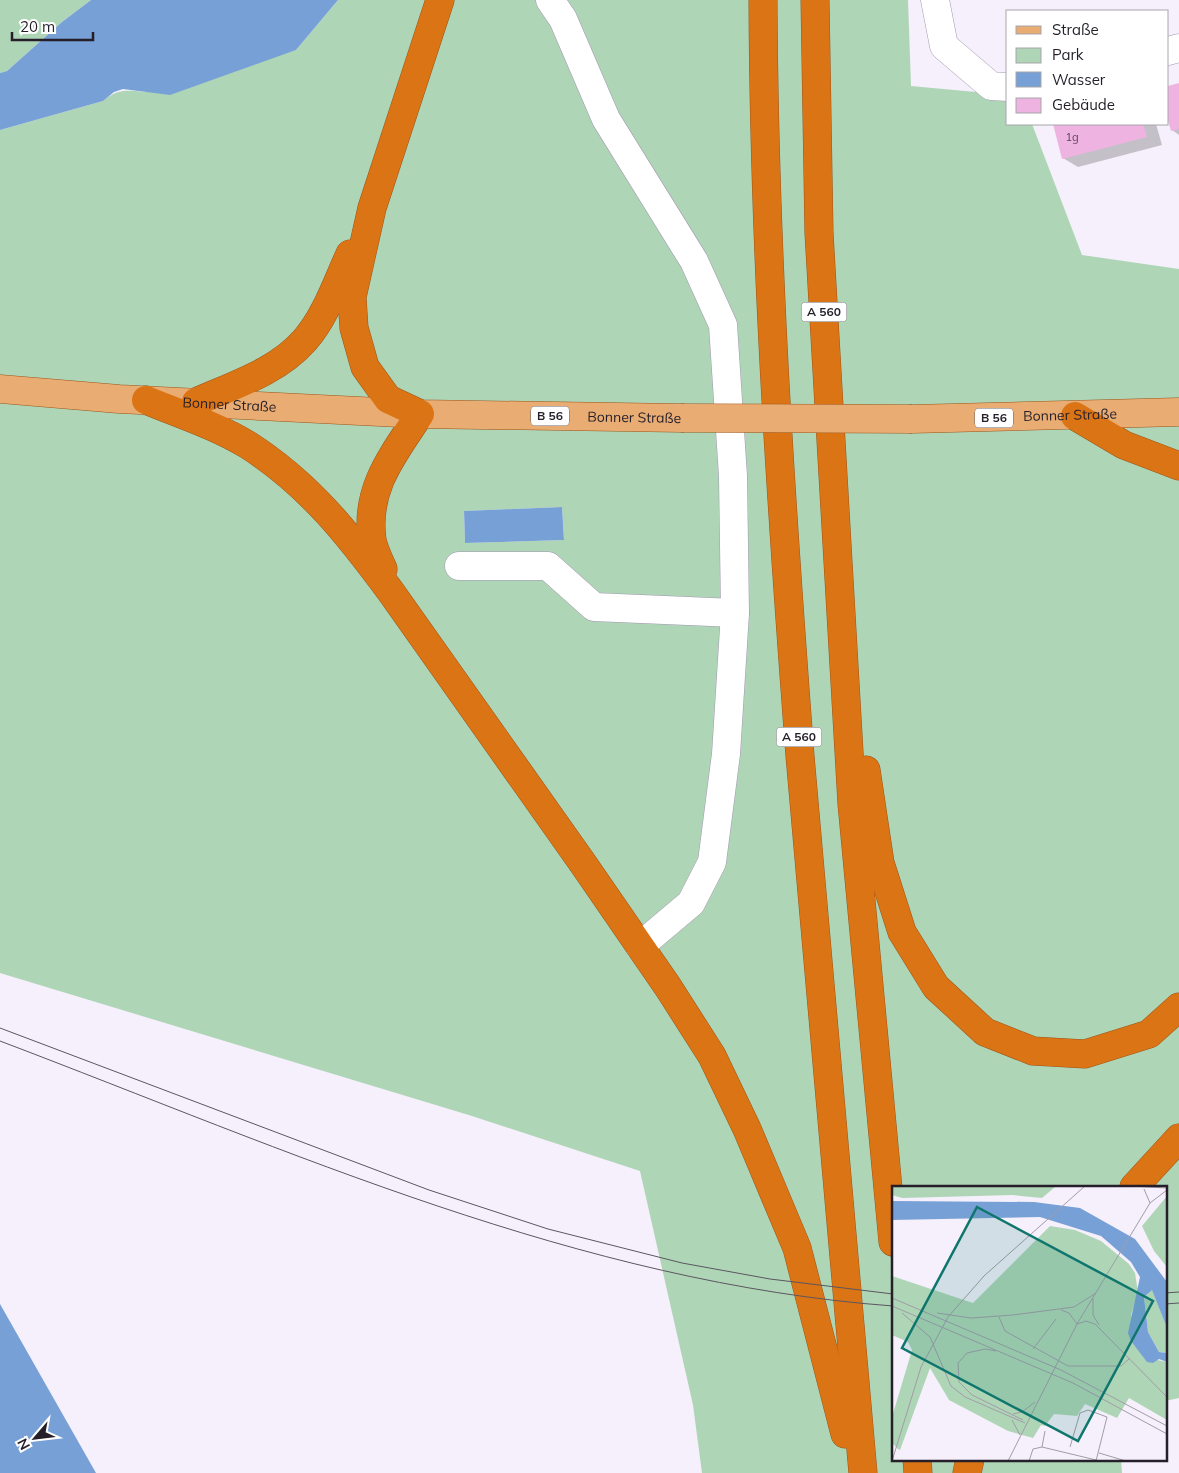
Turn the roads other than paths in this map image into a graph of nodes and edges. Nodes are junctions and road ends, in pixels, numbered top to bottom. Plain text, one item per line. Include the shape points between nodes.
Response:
1 (440, 0) edge
2 (550, 0) edge
3 (763, 0) edge
4 (815, 0) edge
5 (935, 0) edge
6 (1006, 87) edge
7 (372, 208) junction
8 (0, 389) edge
9 (146, 400) junction
10 (196, 402) junction
11 (1179, 412) edge
12 (420, 414) junction
13 (1075, 416) junction
14 (1179, 466) edge
15 (459, 566) dead end
16 (391, 592) junction
17 (734, 613) junction
18 (843, 624) junction
19 (640, 946) junction
20 (1179, 1007) edge
21 (1179, 1138) edge
22 (1135, 1186) edge
23 (892, 1231) edge
24 (917, 1460) edge
25 (970, 1460) edge
26 (854, 1473) edge
27 (862, 1473) edge
28 (918, 1473) edge
29 (967, 1473) edge

1 - 7 highway
2 - 17 street via 563,19 606,118 694,261 723,325 733,476
3 - 27 highway, A 560 via 773,363 790,617 828,1116
4 - 18 highway, A 560 via 818,233
5 - 6 street via 944,46 991,86
7 - 10 highway via 318,322 305,340 270,369
7 - 12 highway via 352,297 354,328 365,367 388,399
8 - 9 main road, Bonner Straße
9 - 10 main road, Bonner Straße
9 - 16 highway via 247,445 284,472 316,498 346,531
10 - 12 main road, Bonner Straße
11 - 13 main road, Bonner Straße / B 56
12 - 13 main road, Bonner Straße / B 56, bridge via 912,419
12 - 16 highway via 381,475 371,506 372,542
13 - 14 highway via 1124,445
15 - 17 street via 548,566 594,607
16 - 19 highway
17 - 19 street via 726,754 712,862 691,903
18 - 20 highway via 880,863 902,932 936,986 985,1032 1033,1051 1085,1054 1149,1034
18 - 23 highway, A 560 via 852,804
19 - 26 highway via 712,1056 797,1248
21 - 22 highway
24 - 28 highway
25 - 29 highway

